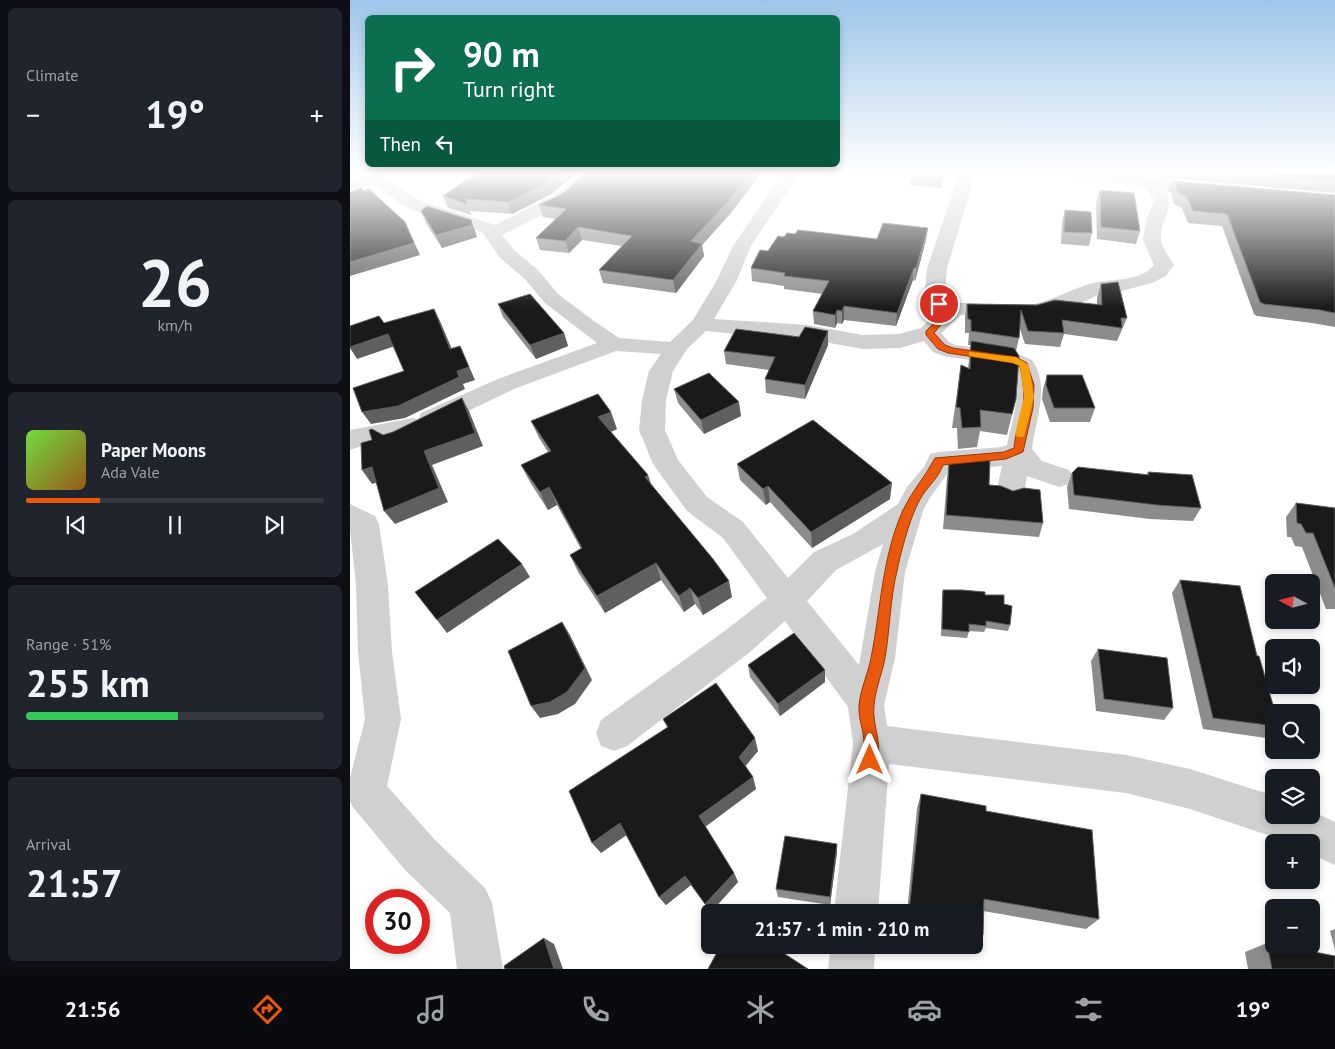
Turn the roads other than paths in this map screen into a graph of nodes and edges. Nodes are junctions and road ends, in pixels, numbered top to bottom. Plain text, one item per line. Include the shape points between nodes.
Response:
1 (452, 217) edge
2 (525, 217) edge
3 (761, 217) edge
4 (953, 217) edge
5 (1156, 217) edge
6 (490, 230) junction
7 (701, 324) junction
8 (935, 326) junction
9 (614, 344) junction
10 (676, 349) junction
11 (350, 441) edge
12 (1019, 450) junction
13 (1059, 477) dead end
14 (1010, 493) edge
15 (909, 511) junction
16 (350, 515) edge
17 (786, 601) junction
18 (866, 705) junction
19 (614, 733) dead end
20 (872, 743) junction
21 (1335, 844) edge
22 (857, 904) edge
23 (852, 954) edge
24 (480, 969) edge
25 (851, 969) edge

1 - 6 street
2 - 6 street via 500,230
3 - 7 street via 742,246 727,280
4 - 8 street via 937,268
5 - 8 street via 1152,240 1164,265 1146,279 1094,289 1076,298 1034,310 956,309
6 - 9 street via 507,254 531,274 552,299
7 - 8 street via 807,332 863,342 900,341
7 - 10 street
8 - 12 street via 941,347 1016,360 1024,365 1029,397
9 - 10 street
9 - 11 street via 506,384 403,432 358,437
10 - 17 street via 662,370 654,400 652,430 666,464 697,504 733,530
12 - 13 street via 1032,468
12 - 14 street
12 - 15 street via 1006,456 939,461 936,471 917,494
15 - 17 street via 863,542 825,561
15 - 18 street via 890,572 878,658
16 - 24 street via 365,524 383,719 366,792 420,855 470,903
17 - 18 street
17 - 19 street via 738,641
18 - 20 street
20 - 21 street via 1126,774 1190,789 1286,820
20 - 22 street
23 - 25 street

